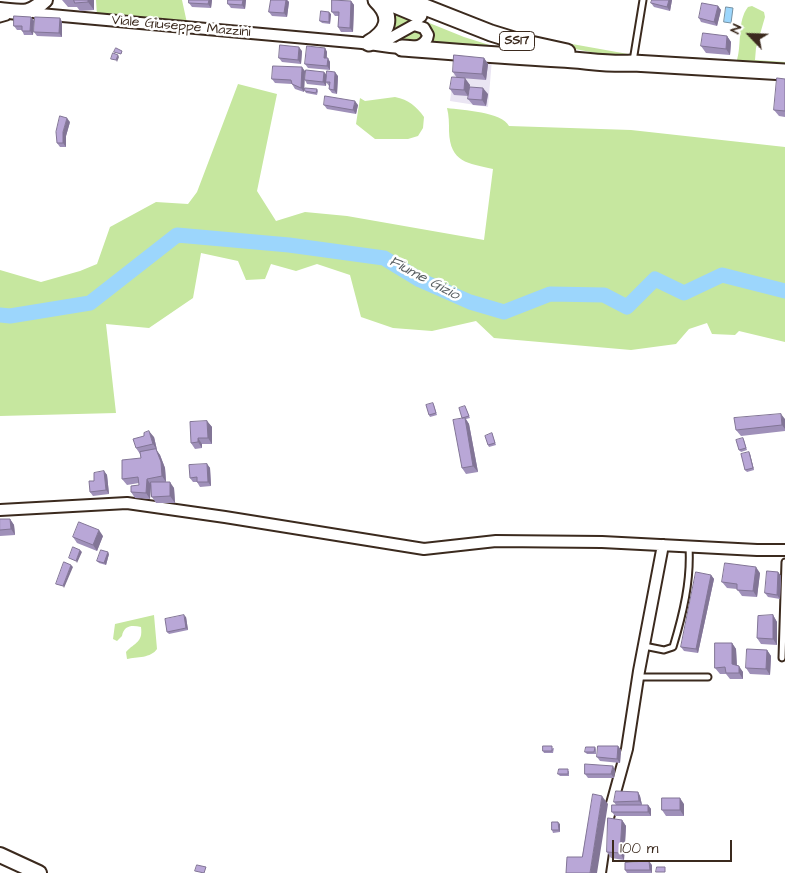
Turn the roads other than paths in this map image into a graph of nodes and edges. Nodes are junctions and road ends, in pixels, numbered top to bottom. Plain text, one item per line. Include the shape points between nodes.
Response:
1 (46, 0) edge
2 (376, 0) edge
3 (383, 0) edge
4 (407, 0) edge
5 (644, 0) edge
6 (31, 11) junction
7 (3, 13) edge
8 (58, 16) junction
9 (366, 43) junction
10 (402, 48) junction
11 (561, 59) junction
12 (633, 63) junction
13 (785, 72) edge
14 (0, 510) edge
15 (663, 545) junction
16 (689, 547) junction
17 (785, 550) edge
18 (785, 562) edge
19 (644, 646) junction
20 (782, 658) dead end
21 (638, 677) junction
22 (708, 677) dead end
23 (0, 855) edge
24 (39, 873) edge
25 (600, 873) edge

1 - 6 main road
1 - 8 street
2 - 9 main road via 384,9 387,22 380,35
3 - 11 main road, SS17 via 472,36
4 - 12 main road, SS17 via 517,41
5 - 12 lane
6 - 7 main road, Viale Giuseppe Mazzini
6 - 8 street, Viale Giuseppe Mazzini
8 - 9 street, Viale Giuseppe Mazzini
9 - 10 street, Viale Giuseppe Mazzini
9 - 10 street, Viale Giuseppe Mazzini via 387,40 414,25 426,29 428,37 424,44
10 - 11 main road
11 - 12 main road, SS17 via 612,65
12 - 13 main road, SS17
14 - 15 street via 127,503 424,549 496,541
15 - 16 street
15 - 19 street
16 - 17 street
16 - 19 lane via 690,565 683,615 673,647 664,650
18 - 20 lane
19 - 21 street
21 - 22 lane
21 - 25 street via 626,749 608,818
23 - 24 main road

